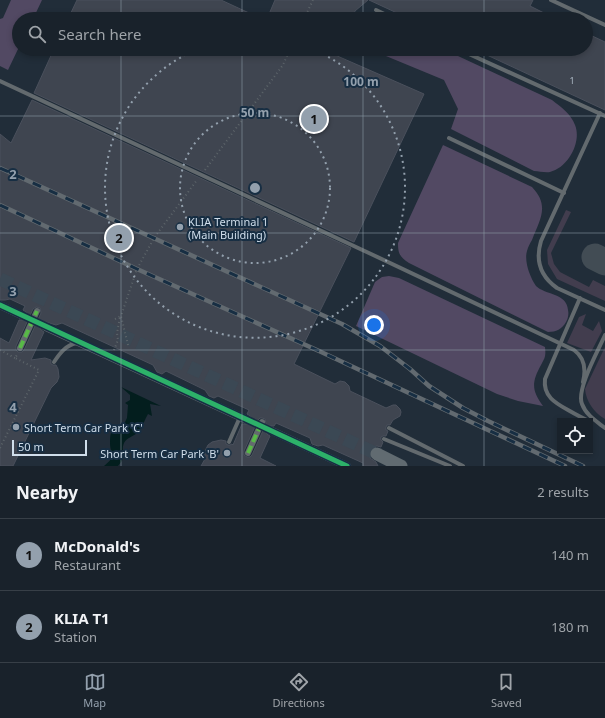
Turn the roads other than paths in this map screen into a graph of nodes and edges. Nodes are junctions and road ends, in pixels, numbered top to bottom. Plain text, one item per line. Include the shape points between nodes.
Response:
1 (551, 0) edge
2 (376, 10) dead end
3 (380, 12) edge
4 (576, 12) edge
5 (593, 20) edge
6 (605, 26) edge
7 (474, 56) edge
8 (0, 81) edge
9 (600, 113) junction
10 (605, 116) edge
11 (449, 138) dead end
12 (564, 193) junction
13 (580, 298) junction
14 (0, 305) edge
15 (605, 310) edge
16 (37, 311) dead end
17 (21, 315) tunnel mouth
18 (46, 327) tunnel mouth
19 (605, 335) edge
20 (80, 343) junction
21 (560, 344) junction
22 (20, 348) road end
23 (54, 362) dead end
24 (583, 382) junction
25 (242, 418) joint
26 (584, 418) edge
27 (262, 422) dead end
28 (593, 422) edge
29 (389, 428) dead end
30 (605, 428) edge
31 (272, 432) tunnel mouth
32 (384, 439) dead end
33 (229, 442) dead end
34 (248, 453) dead end
35 (347, 466) edge
36 (389, 466) edge
37 (401, 466) edge
38 (450, 466) edge
39 (463, 466) edge

1 - 4 lane
2 - 3 lane
5 - 6 lane
7 - 9 lane
8 - 21 lane
9 - 10 lane
9 - 12 lane
11 - 12 lane
12 - 13 lane via 541,241 539,264 543,274 552,284
13 - 15 lane
13 - 21 lane
14 - 17 street
16 - 22 street, bridge
18 - 20 street
19 - 24 lane
20 - 23 lane via 60,352
20 - 25 street
21 - 24 lane via 574,350 582,358 585,369
21 - 26 lane via 544,385 555,403
24 - 30 lane via 581,402 588,414
25 - 33 lane
27 - 34 street, bridge
28 - 30 lane
29 - 39 lane
31 - 35 street
32 - 38 lane
36 - 37 main road via 376,458

